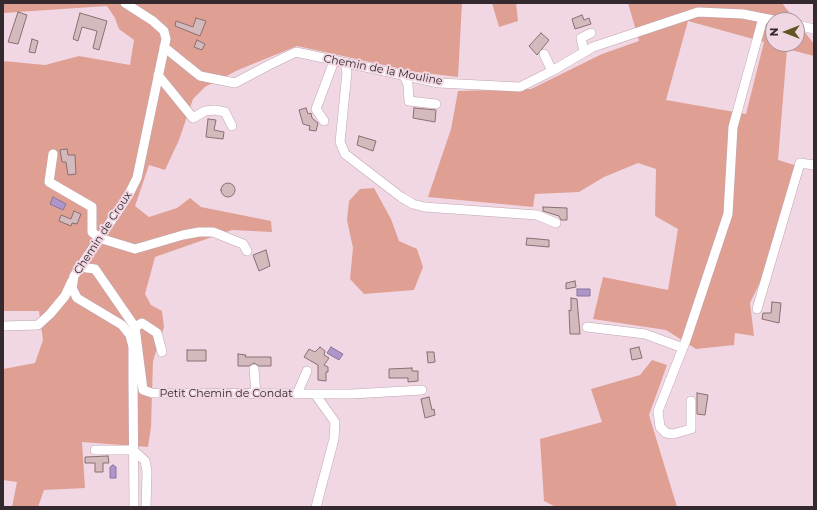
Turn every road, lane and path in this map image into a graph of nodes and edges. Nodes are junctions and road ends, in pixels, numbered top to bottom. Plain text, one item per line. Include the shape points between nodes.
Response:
1 (125, 3) edge
2 (763, 18) joint
3 (592, 33) dead end
4 (164, 47) junction
5 (584, 52) junction
6 (544, 54) dead end
7 (334, 61) junction
8 (345, 63) junction
9 (552, 71) junction
10 (158, 75) junction
11 (404, 76) junction
12 (436, 104) dead end
13 (324, 122) dead end
14 (232, 126) dead end
15 (53, 154) dead end
16 (814, 165) edge
17 (556, 223) dead end
18 (99, 238) junction
19 (247, 251) dead end
20 (80, 267) junction
21 (74, 276) junction
22 (757, 309) dead end
23 (3, 326) edge
24 (135, 326) junction
25 (587, 327) dead end
26 (683, 348) junction
27 (162, 352) dead end
28 (254, 369) dead end
29 (307, 371) dead end
30 (422, 390) dead end
31 (256, 394) junction
32 (297, 394) junction
33 (314, 394) junction
34 (691, 401) dead end
35 (96, 450) dead end
36 (133, 450) junction
37 (134, 507) edge
38 (146, 507) edge
39 (316, 507) edge

1 - 4 street, Chemin de Croux via 164,31
2 - 5 street, Chemin de la Mouline via 744,14 698,12
2 - 26 street via 733,126 728,214
3 - 5 street via 582,38
4 - 7 street, Chemin de la Mouline via 200,76 235,84 296,52
4 - 10 street, Chemin de Croux
5 - 9 street, Chemin de la Mouline
6 - 9 street
7 - 8 street, Chemin de la Mouline
7 - 13 street via 316,108
8 - 11 street, Chemin de la Mouline
8 - 17 street via 347,72 340,142 345,154 401,197 424,207 537,215
9 - 11 street, Chemin de la Mouline via 520,87 439,83
10 - 14 street via 193,118 205,111 225,112
10 - 18 street, Chemin de Croux via 137,178 128,196
11 - 12 street via 408,84 410,101
15 - 18 street via 49,182 92,207 92,232
16 - 22 street via 800,163
18 - 19 street via 135,249 199,232 213,232 243,244
18 - 20 street, Chemin de Croux
20 - 21 street, Chemin de Croux
20 - 24 street, Petit Chemin de Condat via 95,269
21 - 23 street via 65,296 38,325
21 - 36 street, Chemin de Croux via 72,288 77,298 122,325 130,334 133,362
24 - 27 street via 142,322 157,333
24 - 31 street, Petit Chemin de Condat via 143,390 152,393
25 - 26 street via 645,334
26 - 34 street via 658,412 660,427 666,433 673,434 691,429
28 - 31 street
29 - 32 street
30 - 33 street, Petit Chemin de Condat
31 - 32 street, Petit Chemin de Condat
32 - 33 street, Petit Chemin de Condat
33 - 39 street via 335,422 334,439
35 - 36 street
36 - 37 street, Chemin de Croux
36 - 38 street via 145,461

